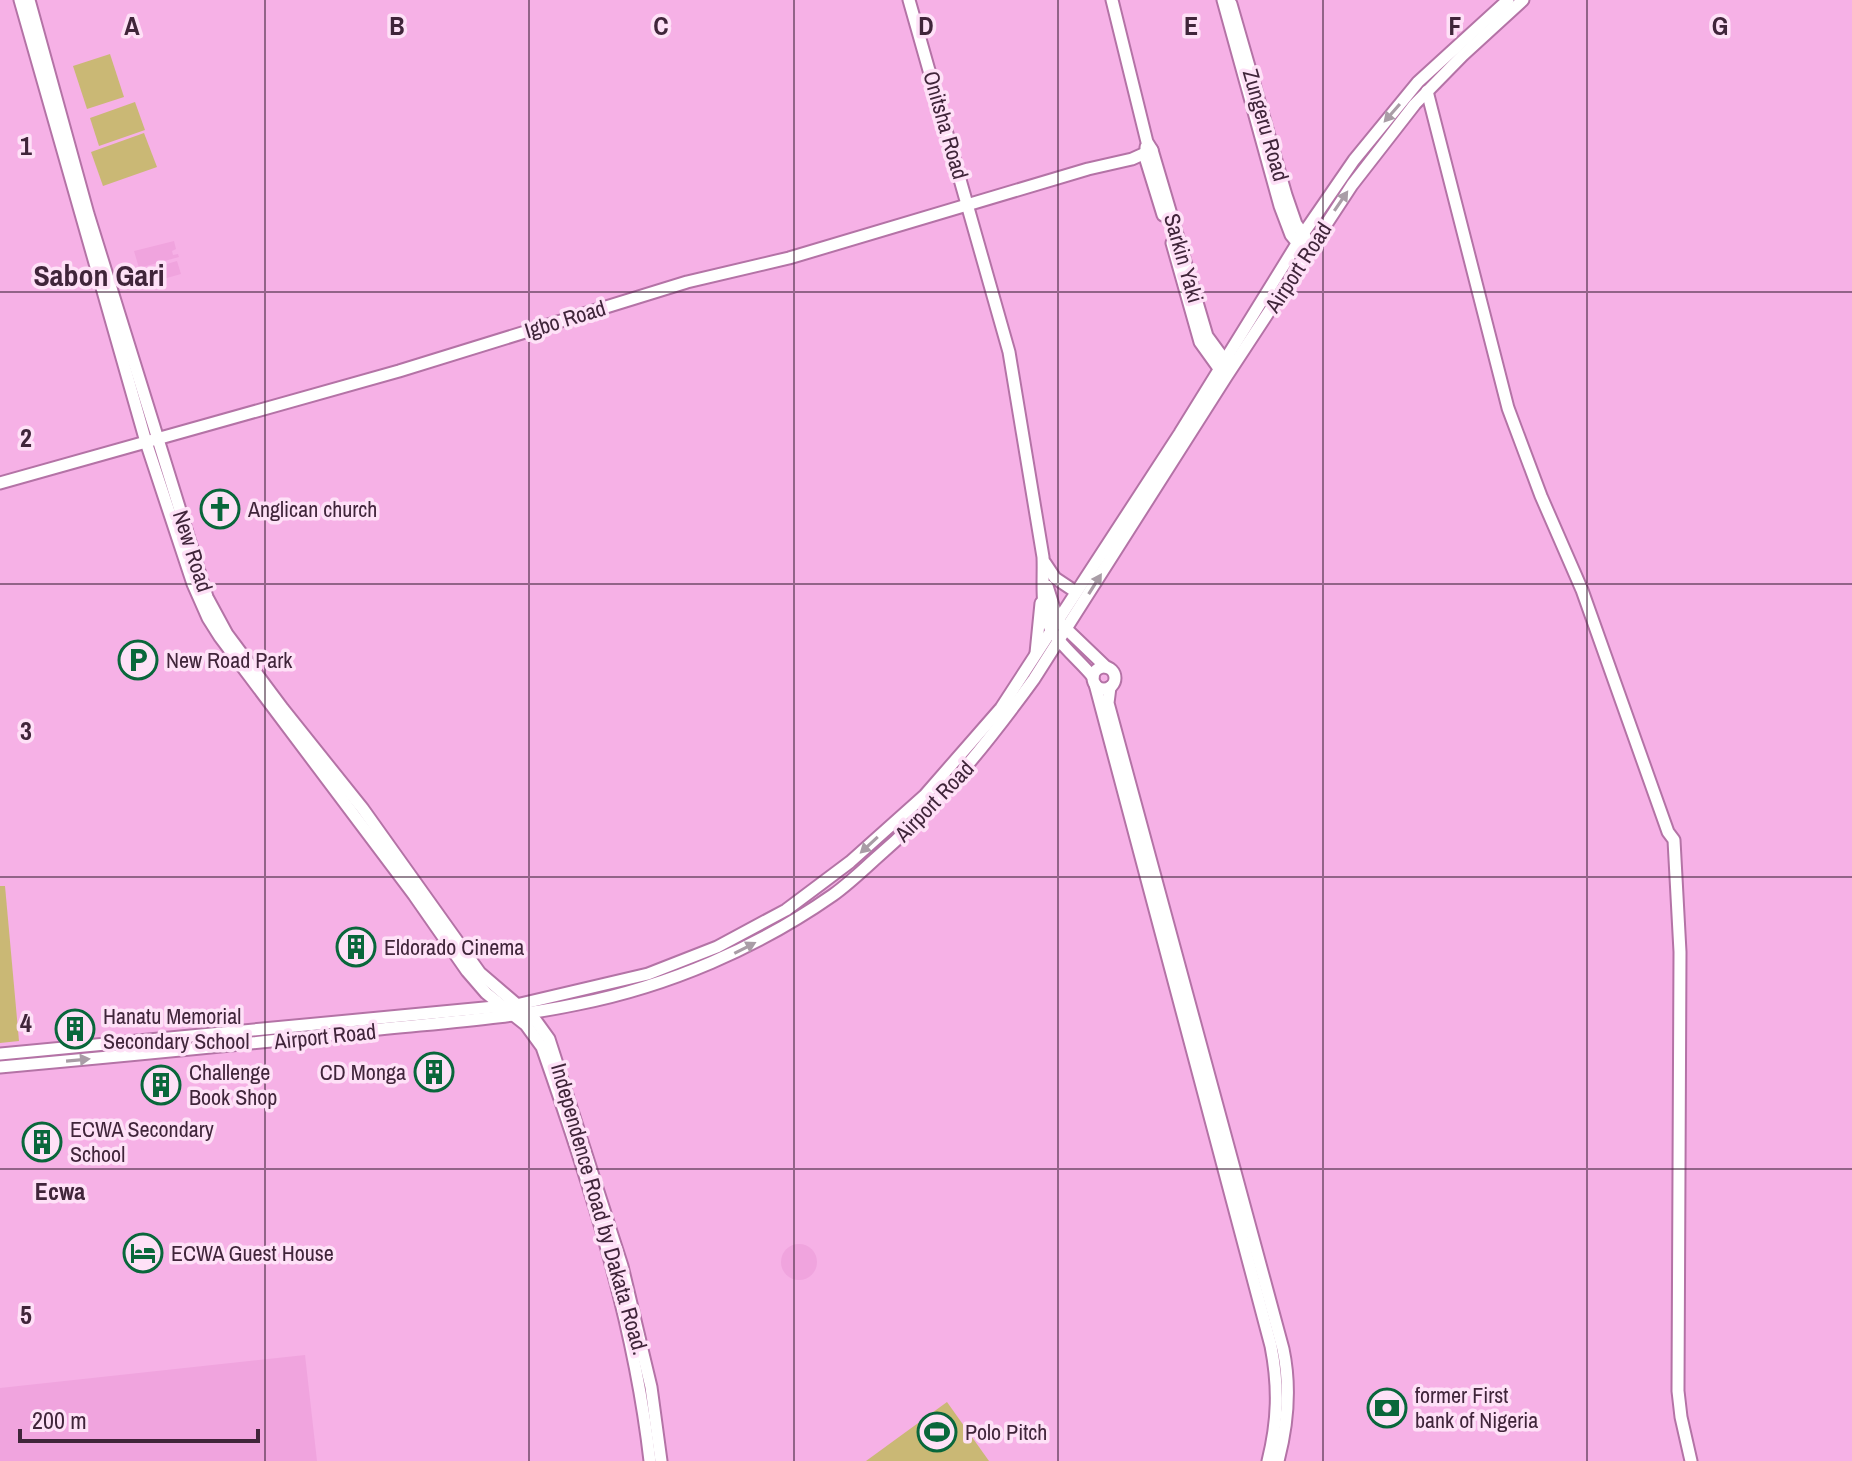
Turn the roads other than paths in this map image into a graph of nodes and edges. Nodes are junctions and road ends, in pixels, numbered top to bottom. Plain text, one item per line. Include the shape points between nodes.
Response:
1 (20, 0) edge
2 (29, 0) edge
3 (909, 0) edge
4 (1112, 0) edge
5 (1223, 0) edge
6 (1230, 0) edge
7 (1508, 0) edge
8 (1523, 0) edge
9 (1427, 91) junction
10 (1149, 152) junction
11 (969, 204) junction
12 (1305, 244) junction
13 (1225, 369) junction
14 (152, 441) junction
15 (0, 483) edge
16 (1043, 557) junction
17 (1044, 576) junction
18 (1043, 590) junction
19 (1076, 592) junction
20 (1059, 630) junction
21 (1036, 655) junction
22 (1106, 667) junction
23 (1094, 680) junction
24 (1110, 687) junction
25 (1668, 832) junction
26 (790, 916) junction
27 (515, 1010) junction
28 (0, 1054) edge
29 (0, 1067) edge
30 (650, 1461) edge
31 (661, 1461) edge
32 (1268, 1461) edge
33 (1278, 1461) edge
34 (1685, 1461) edge
35 (1691, 1461) edge

1 - 14 street, New Road via 51,119
2 - 14 street, New Road
3 - 11 street, Onitsha Road
4 - 10 street, Sarkin Yaki
5 - 12 street via 1280,206 1286,223
6 - 12 street, Zungeru Road
7 -> 12 street, Airport Road via 1411,90 1354,160
8 - 9 street, Airport Road
12 -> 9 street, Airport Road
9 - 25 street via 1508,408 1582,590
10 - 11 street, Igbo Road
10 - 13 street, Sarkin Yaki via 1207,336
11 - 14 street, Igbo Road
11 - 16 street, Onitsha Road via 1013,371
12 - 13 street, Airport Road
13 - 19 street, Airport Road
20 -> 13 street, Airport Road
14 - 15 street, Igbo Road
14 - 27 street, New Road via 211,615 480,973
16 - 17 street, Onitsha Road
16 - 19 street via 1055,578
17 - 18 street
17 - 20 street
18 - 20 street
18 - 21 street
19 - 20 street, Airport Road
20 - 21 street, Airport Road
20 - 22 street
20 - 23 street
20 - 26 street, Airport Road via 1034,679 964,772 922,817 836,893
21 -> 26 street, Airport Road via 1001,708 925,795
22 - 23 street via 1097,670
22 - 24 street via 1115,676
23 - 24 street via 1100,688
23 - 32 street via 1271,1346 1278,1397
24 - 33 street via 1108,703 1283,1349 1288,1408
25 - 34 street via 1674,952 1672,1392
25 - 35 street via 1677,856 1680,952 1679,1404
26 - 27 street, Airport Road via 728,956 686,972 582,1004
27 - 28 street, Airport Road
29 -> 27 street, Airport Road via 278,1041
27 - 30 street, Independence Road by Dakata Road. via 542,1047 613,1271
27 - 31 street, Independence Road by Dakata Road. via 543,1029 555,1053 622,1266 651,1387

